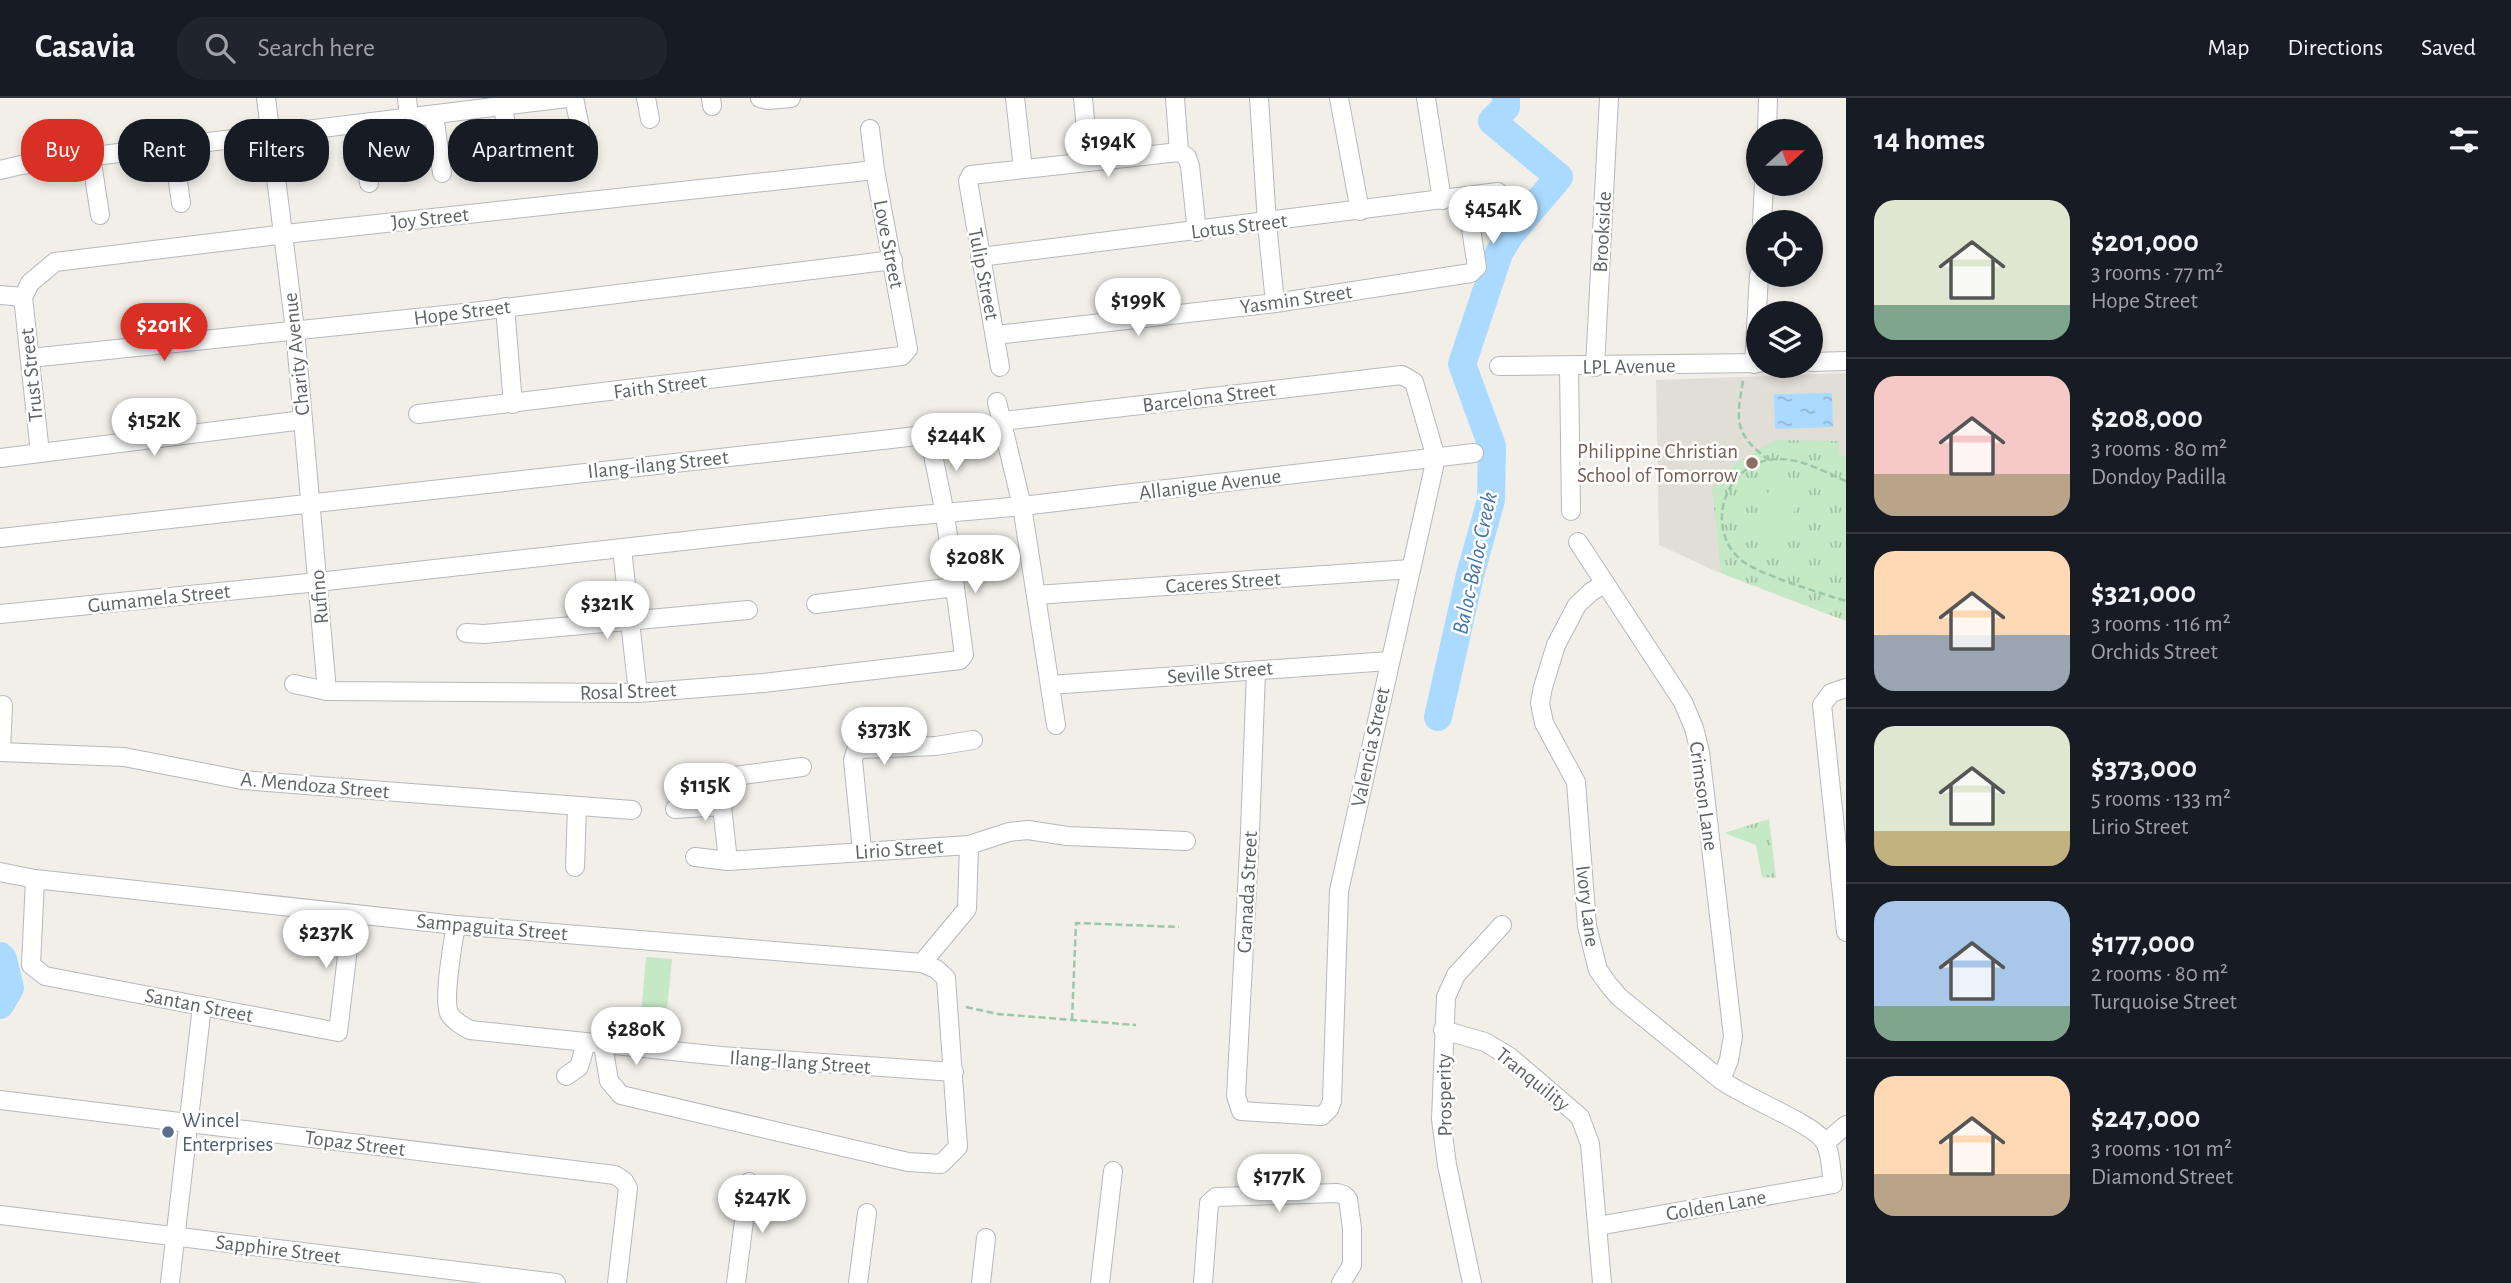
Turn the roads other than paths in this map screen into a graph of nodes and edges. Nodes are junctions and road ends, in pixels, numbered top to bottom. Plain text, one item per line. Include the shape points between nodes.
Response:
1 (266, 98) edge
2 (407, 98) edge
3 (568, 98) edge
4 (574, 98) edge
5 (646, 98) edge
6 (760, 98) edge
7 (791, 98) edge
8 (1015, 98) edge
9 (1083, 98) edge
10 (1175, 98) edge
11 (1259, 98) edge
12 (1339, 98) edge
13 (1426, 98) edge
14 (1609, 98) edge
15 (1768, 98) edge
16 (530, 101) edge
17 (503, 107) junction
18 (434, 115) junction
19 (409, 118) junction
20 (268, 119) edge
21 (401, 119) edge
22 (505, 119) edge
23 (578, 119) edge
24 (650, 119) dead end
25 (1767, 119) edge
26 (870, 129) dead end
27 (1179, 152) junction
28 (1089, 161) junction
29 (21, 165) edge
30 (1023, 169) junction
31 (0, 170) edge
32 (875, 170) junction
33 (442, 173) dead end
34 (95, 182) edge
35 (178, 182) edge
36 (276, 182) edge
37 (1498, 192) dead end
38 (1466, 197) junction
39 (1442, 200) junction
40 (181, 203) dead end
41 (1360, 211) junction
42 (100, 215) dead end
43 (1267, 223) junction
44 (1197, 232) junction
45 (282, 235) junction
46 (980, 257) junction
47 (893, 260) junction
48 (0, 295) edge
49 (23, 297) junction
50 (1275, 303) junction
51 (505, 307) junction
52 (295, 330) junction
53 (996, 335) junction
54 (902, 356) joint
55 (30, 358) junction
56 (1846, 361) edge
57 (1823, 362) edge
58 (1746, 364) edge
59 (1500, 366) dead end
60 (1000, 367) dead end
61 (1569, 367) junction
62 (1595, 367) junction
63 (1414, 382) joint
64 (997, 402) dead end
65 (513, 404) junction
66 (418, 414) dead end
67 (303, 420) junction
68 (1003, 421) junction
69 (40, 453) junction
70 (1474, 453) dead end
71 (0, 458) edge
72 (1436, 458) junction
73 (309, 503) junction
74 (1022, 506) junction
75 (1571, 511) dead end
76 (945, 514) junction
77 (0, 538) edge
78 (1578, 542) dead end
79 (622, 549) junction
80 (1411, 569) junction
81 (318, 582) junction
82 (1605, 583) junction
83 (955, 587) junction
84 (1036, 595) junction
85 (816, 604) dead end
86 (748, 610) dead end
87 (0, 614) edge
88 (628, 620) junction
89 (466, 633) dead end
90 (1389, 661) junction
91 (1256, 670) junction
92 (294, 684) dead end
93 (1050, 685) junction
94 (1846, 688) edge
95 (327, 691) junction
96 (638, 693) junction
97 (3, 705) dead end
98 (1056, 725) dead end
99 (973, 740) dead end
100 (1, 752) edge
101 (802, 767) dead end
102 (722, 806) junction
103 (577, 807) junction
104 (675, 808) dead end
105 (632, 810) dead end
106 (1186, 841) dead end
107 (969, 845) junction
108 (862, 850) junction
109 (695, 856) dead end
110 (728, 861) junction
111 (575, 867) dead end
112 (0, 872) edge
113 (36, 879) junction
114 (352, 914) junction
115 (456, 925) junction
116 (1502, 925) dead end
117 (1846, 932) edge
118 (922, 963) junction
119 (202, 1006) junction
120 (1443, 1030) junction
121 (595, 1044) junction
122 (954, 1072) junction
123 (566, 1076) dead end
124 (1721, 1080) junction
125 (0, 1100) edge
126 (1241, 1111) joint
127 (188, 1124) junction
128 (1846, 1125) edge
129 (1825, 1143) junction
130 (1113, 1171) dead end
131 (749, 1182) dead end
132 (1840, 1190) edge
133 (867, 1213) dead end
134 (0, 1215) edge
135 (1598, 1226) junction
136 (176, 1237) junction
137 (986, 1238) dead end
138 (170, 1283) edge
139 (556, 1283) edge
140 (617, 1283) edge
141 (736, 1283) edge
142 (859, 1283) edge
143 (981, 1283) edge
144 (1100, 1283) edge
145 (1203, 1283) edge
146 (1341, 1283) edge
147 (1472, 1283) edge
148 (1602, 1283) edge

1 - 20 street, Charity Avenue
2 - 19 street
3 - 16 street
4 - 23 street
5 - 24 street
6 - 7 street
8 - 30 street
9 - 28 street
10 - 27 street
11 - 43 street
12 - 41 street
13 - 39 street
14 - 62 street, Brookside
15 - 25 street
16 - 17 street
17 - 18 street
17 - 22 street
18 - 19 street
18 - 33 street
19 - 21 street
26 - 32 street, Love Street
27 - 28 street
27 - 44 street via 1190,166
28 - 30 street
29 - 31 street
30 - 46 street, Tulip Street via 971,175 968,181
32 - 45 street, Joy Street
32 - 47 street, Love Street
34 - 42 street
35 - 40 street
36 - 45 street, Charity Avenue
37 - 38 street, Lotus Street
38 - 39 street, Lotus Street
38 - 50 street, Yasmin Street via 1477,267 1471,273
39 - 41 street, Lotus Street
41 - 43 street, Lotus Street
43 - 44 street, Lotus Street
43 - 50 street
44 - 46 street, Lotus Street
45 - 49 street, Joy Street via 55,262 30,283
45 - 52 street, Charity Avenue
46 - 53 street, Tulip Street
47 - 51 street, Hope Street
47 - 54 street, Love Street via 908,349
48 - 49 street
49 - 55 street, Trust Street
50 - 53 street, Yasmin Street
51 - 52 street, Hope Street
51 - 65 street
52 - 55 street, Hope Street
52 - 67 street, Charity Avenue
53 - 60 street, Tulip Street
54 - 65 street, Faith Street
55 - 69 street, Trust Street
56 - 57 street
58 - 62 street, LPL Avenue
59 - 61 street, LPL Avenue
61 - 62 street, LPL Avenue
61 - 75 street
63 - 68 street, Barcelona Street via 1402,375
63 - 72 street, Valencia Street
64 - 68 street
65 - 66 street, Faith Street
67 - 69 street
67 - 73 street, Charity Avenue
68 - 74 street
69 - 71 street
70 - 72 street, Allanigue Avenue
72 - 74 street, Allanigue Avenue
72 - 80 street, Valencia Street
73 - 76 street, Ilang-ilang Street via 924,435 930,440
73 - 77 street
73 - 81 street, Rufino
74 - 76 street, Allanigue Avenue
74 - 84 street
76 - 79 street
76 - 83 street
78 - 82 street, Crimson Lane
79 - 81 street
79 - 88 street
80 - 84 street, Caceres Street
80 - 90 street, Valencia Street
81 - 87 street, Gumamela Street
81 - 95 street, Rufino
82 - 124 street, Crimson Lane via 1683,702 1700,752 1733,1036
82 - 124 street, Ivory Lane via 1577,605 1556,645 1540,703 1544,723 1576,782 1587,926 1598,970 1619,997
83 - 85 street
83 - 96 street, Rosal Street via 964,655 960,660
84 - 93 street
86 - 88 street
88 - 89 street
88 - 96 street
90 - 91 street, Seville Street
90 - 126 street, Valencia Street via 1339,891 1332,1101 1322,1116
91 - 93 street, Seville Street
91 - 126 street, Granada Street via 1236,1096
92 - 95 street, Rosal Street
93 - 98 street
94 - 117 street via 1831,694 1822,705
95 - 96 street, Rosal Street
97 - 100 street
99 - 108 street via 861,748 855,753
100 - 103 street, A. Mendoza Street via 124,757 242,780
101 - 102 street via 727,777 722,782
102 - 104 street
102 - 110 street
103 - 105 street, A. Mendoza Street
103 - 111 street
106 - 107 street via 1028,830
107 - 108 street, Lirio Street
107 - 118 street, Lirio Street via 967,909
108 - 110 street, Lirio Street
109 - 110 street, Lirio Street
112 - 113 street, Sampaguita Street
113 - 114 street, Sampaguita Street
113 - 119 street, Santan Street via 31,965 45,976
114 - 115 street, Sampaguita Street
114 - 119 street, Santan Street via 338,1032
115 - 118 street, Sampaguita Street
115 - 121 street, Ilang-Ilang Street via 449,1012 457,1022 470,1030
116 - 120 street, Prosperity via 1456,975 1446,997
118 - 122 street, Sampaguita Street via 946,978
119 - 127 street
120 - 135 street, Tranquility via 1502,1052 1580,1117 1590,1144
120 - 147 street, Prosperity via 1441,1119
121 - 122 street, Ilang-Ilang Street
121 - 122 street via 609,1081 621,1096 919,1163 941,1164 958,1147
121 - 123 street via 579,1067
124 - 129 street, Ivory Lane via 1812,1130
125 - 127 street, Topaz Street
127 - 136 street
127 - 140 street, Topaz Street via 615,1175 628,1188
128 - 129 street
129 - 132 street
130 - 144 street
131 - 141 street
132 - 135 street, Golden Lane
133 - 142 street
134 - 136 street, Sapphire Street
135 - 148 street, Tranquility
136 - 138 street
136 - 139 street, Sapphire Street
137 - 143 street
145 - 146 street via 1209,1203 1216,1197 1337,1193 1348,1199 1353,1228 1352,1265

